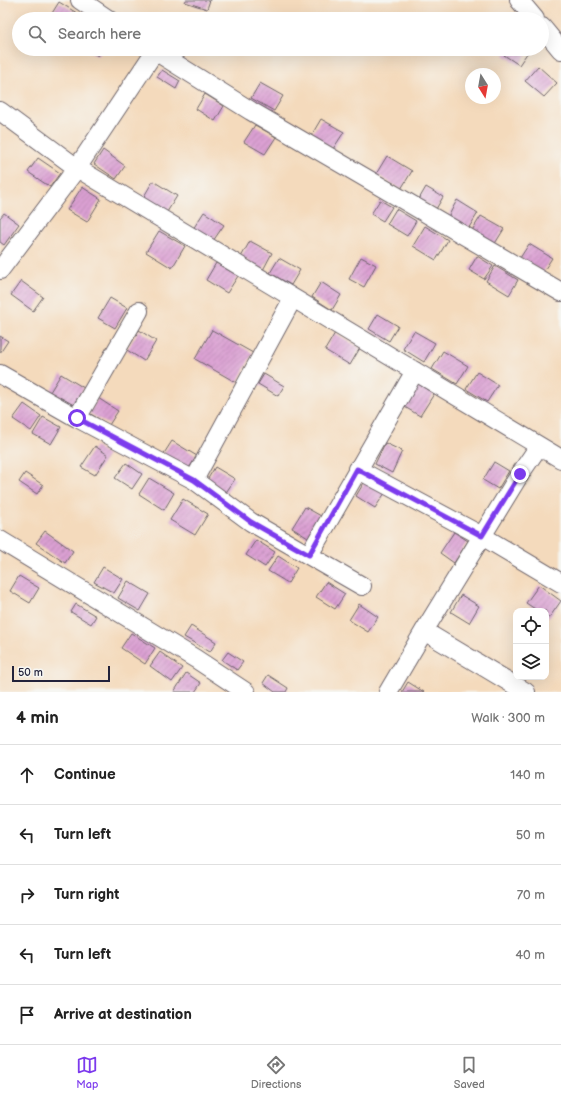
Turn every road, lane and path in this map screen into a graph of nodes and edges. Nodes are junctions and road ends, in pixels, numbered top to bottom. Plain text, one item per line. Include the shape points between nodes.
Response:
1 (80, 0) edge
2 (519, 0) edge
3 (98, 12) edge
4 (529, 12) edge
5 (549, 35) edge
6 (561, 50) edge
7 (150, 56) edge
8 (164, 56) edge
9 (0, 112) edge
10 (77, 168) junction
11 (0, 270) edge
12 (561, 292) edge
13 (293, 298) junction
14 (139, 310) dead end
15 (414, 371) junction
16 (0, 374) edge
17 (77, 418) junction
18 (539, 446) junction
19 (561, 459) edge
20 (357, 469) junction
21 (194, 480) junction
22 (482, 536) junction
23 (0, 540) edge
24 (309, 555) junction
25 (561, 584) edge
26 (362, 586) dead end
27 (424, 631) junction
28 (246, 692) edge
29 (388, 692) edge
30 (526, 692) edge

1 - 3 street
2 - 4 street
5 - 6 street
7 - 10 street
8 - 12 street via 251,111
9 - 10 street
10 - 11 street
10 - 13 street
13 - 15 street
13 - 21 street
14 - 17 street
15 - 18 street
15 - 20 street
16 - 17 street
17 - 21 street
18 - 19 street
18 - 22 street
20 - 22 street
20 - 24 street
21 - 24 street via 251,522
22 - 25 street
22 - 27 street
23 - 28 street
24 - 26 street
27 - 29 street
27 - 30 street

